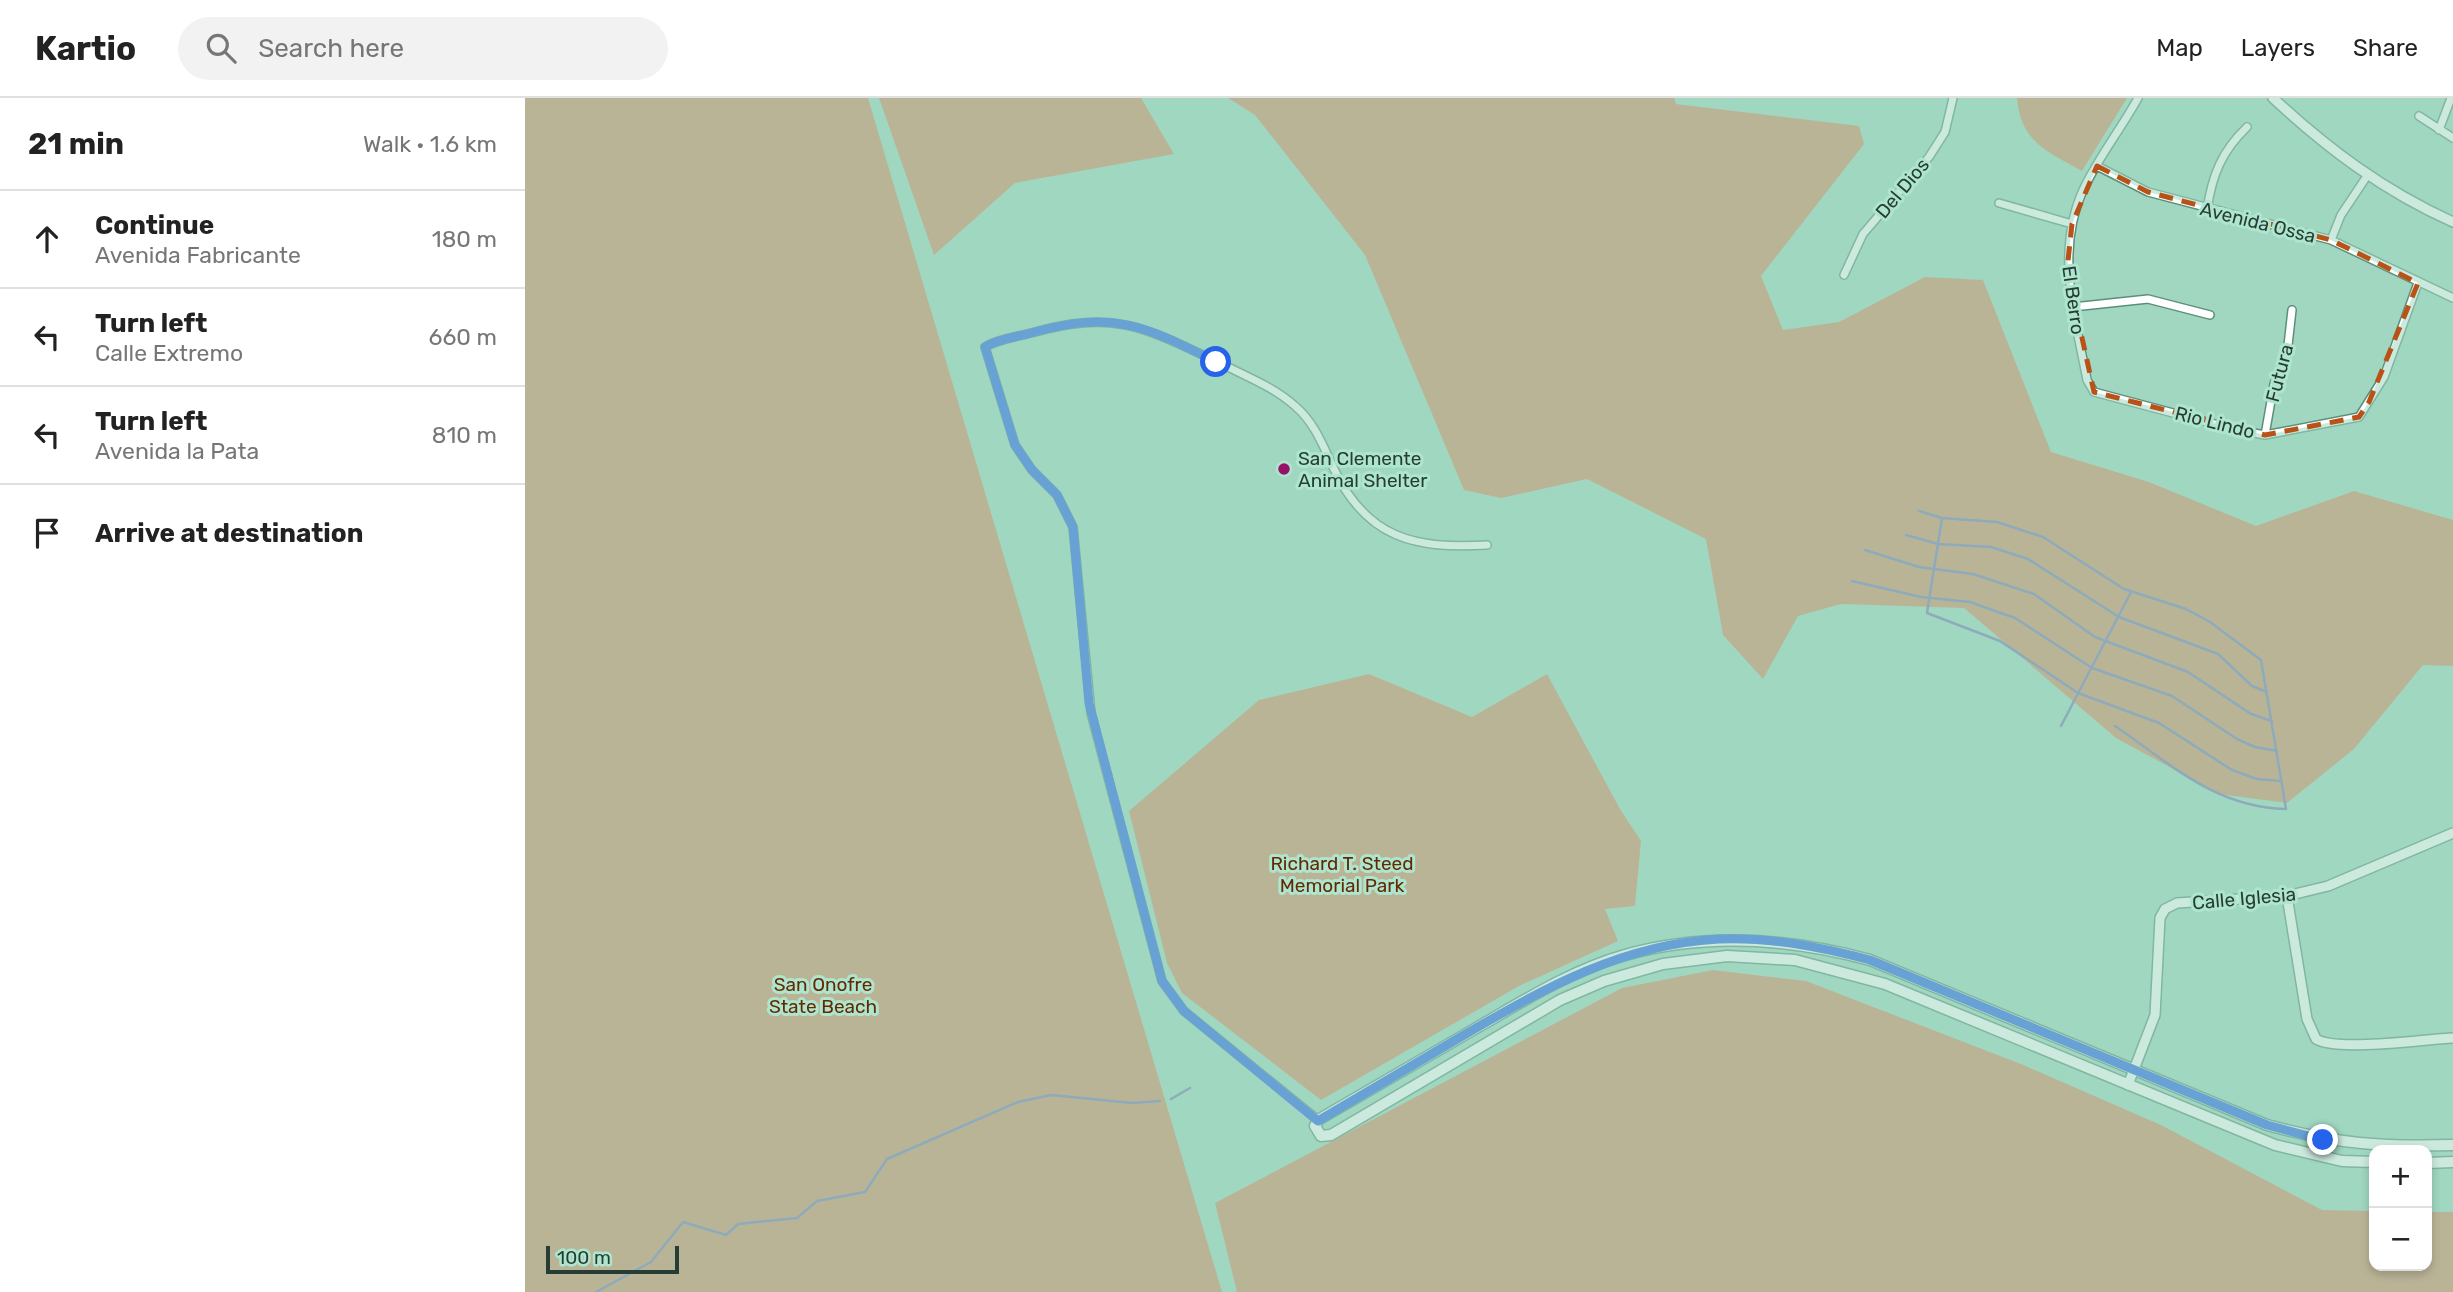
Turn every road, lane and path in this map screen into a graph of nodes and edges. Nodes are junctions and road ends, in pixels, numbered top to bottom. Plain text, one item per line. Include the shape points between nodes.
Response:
1 (1953, 98) edge
2 (2139, 98) edge
3 (2273, 98) edge
4 (2452, 98) edge
5 (2419, 116) dead end
6 (2247, 127) dead end
7 (2439, 130) junction
8 (2453, 138) edge
9 (2097, 166) junction
10 (2367, 176) junction
11 (1999, 202) dead end
12 (2207, 210) junction
13 (2453, 222) edge
14 (2072, 224) junction
15 (2331, 240) junction
16 (1844, 275) dead end
17 (2418, 283) junction
18 (2453, 298) edge
19 (2073, 307) junction
20 (2292, 310) dead end
21 (2210, 314) dead end
22 (2094, 391) joint
23 (2265, 435) junction
24 (1487, 545) dead end
25 (2453, 833) edge
26 (2287, 896) junction
27 (2453, 1038) edge
28 (2135, 1069) junction
29 (2128, 1085) junction
30 (1318, 1121) junction
31 (2453, 1145) edge
32 (2453, 1162) edge
33 (2369, 1163) edge
34 (2432, 1163) edge

1 - 16 street, Del Dios via 1945,132 1863,234
2 - 9 street, El Berro
3 - 10 street
4 - 7 street
5 - 7 street
6 - 12 street via 2227,146
7 - 8 street
9 - 12 street, Avenida Ossa via 2148,192
9 - 14 street, El Berro
10 - 13 street
10 - 15 street via 2341,215
11 - 14 street
12 - 15 street, Avenida Ossa
14 - 19 street, El Berro via 2067,270
15 - 17 street, Avenida Ossa
17 - 18 street, Avenida Ossa
17 - 23 street, Rio Lindo via 2384,377 2358,417
19 - 21 street via 2148,299
19 - 22 street, El Berro via 2087,380
20 - 23 street, Futura via 2287,354 2274,384
22 - 23 street, Rio Lindo
24 - 30 street via 1443,547 1405,539 1370,521 1350,499 1321,439 1298,408 1277,391 1151,330 1099,320 1067,323 985,347 1015,445 1057,495 1073,527 1089,703 1162,981 1184,1011
25 - 26 street, Calle Iglesia via 2354,877
26 - 27 street via 2307,1019 2316,1038 2329,1044 2354,1044
26 - 28 street, Calle Iglesia via 2177,903 2165,909 2155,1015
28 - 29 street, Calle Iglesia
28 - 30 main road via 1870,960 1778,940 1718,939 1625,955 1550,985
28 - 31 main road via 2267,1125 2323,1140 2378,1147
29 - 30 main road via 1873,980 1795,960 1727,956 1663,964 1604,981 1560,1000 1331,1135 1316,1132
29 - 33 main road via 2275,1145
32 - 34 main road

